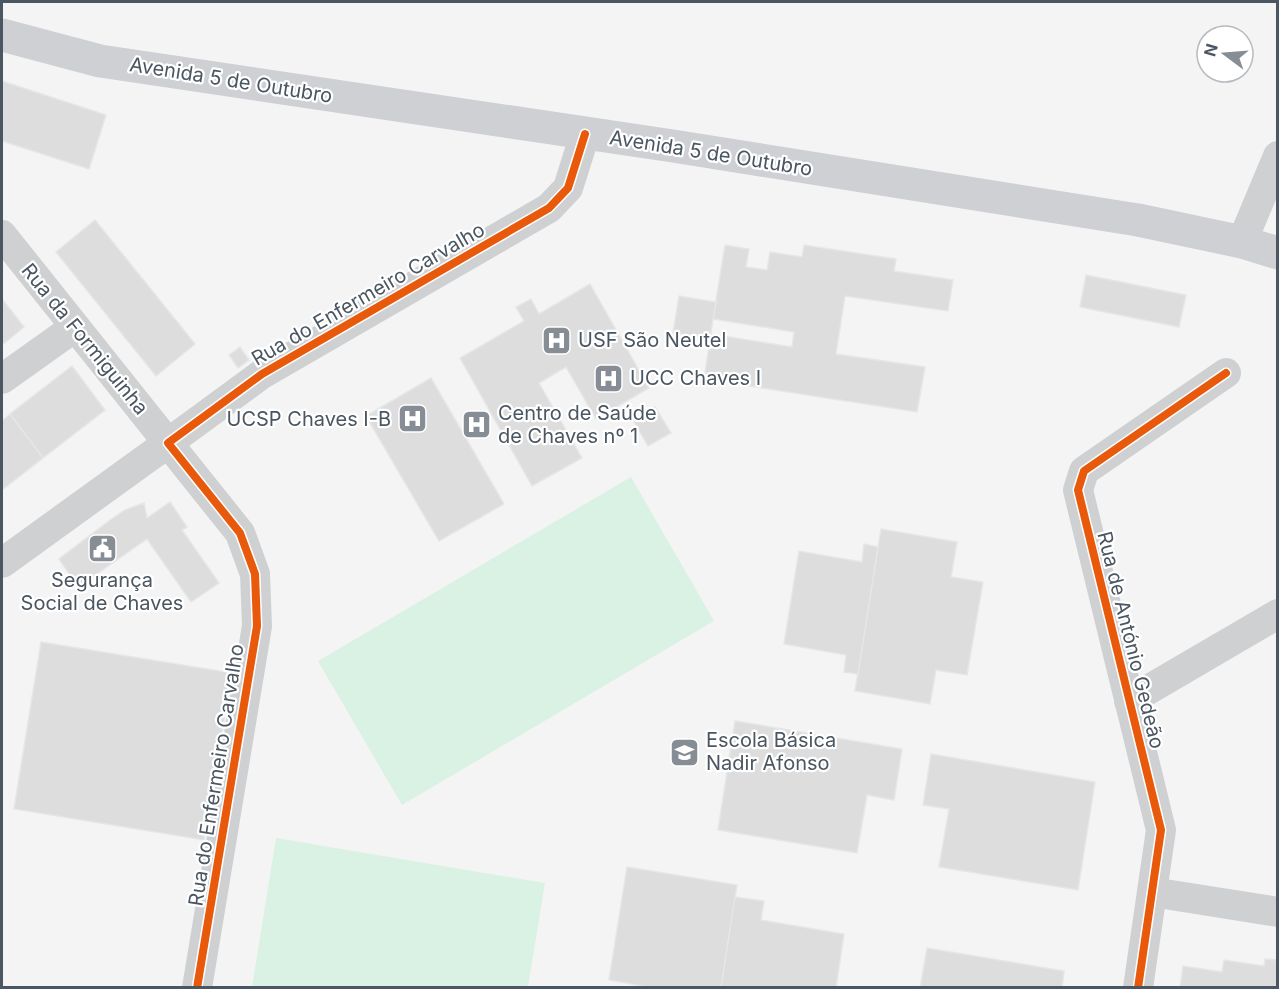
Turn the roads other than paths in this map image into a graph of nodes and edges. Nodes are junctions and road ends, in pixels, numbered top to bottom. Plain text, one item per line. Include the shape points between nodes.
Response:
1 (2, 35) edge
2 (585, 134) junction
3 (1278, 156) edge
4 (2, 235) edge
5 (1242, 242) junction
6 (1278, 253) edge
7 (75, 327) junction
8 (1226, 373) dead end
9 (2, 379) edge
10 (168, 443) junction
11 (2, 563) edge
12 (1278, 614) edge
13 (1129, 700) junction
14 (1152, 892) junction
15 (1278, 912) edge
16 (197, 987) edge
17 (1138, 987) edge

1 - 2 main road, Avenida 5 de Outubro via 100,61
2 - 5 main road, Avenida 5 de Outubro via 1126,218
2 - 10 street, Rua do Enfermeiro Carvalho via 568,188 549,208 262,374
3 - 5 street
4 - 7 street, Rua da Formiguinha
5 - 6 main road, Avenida 5 de Outubro
7 - 9 street
7 - 10 street, Rua da Formiguinha
8 - 13 street, Rua de António Gedeão via 1084,471 1078,490
10 - 11 street
10 - 16 street, Rua do Enfermeiro Carvalho via 240,533 255,574 257,627
12 - 13 street
13 - 14 street, Rua de António Gedeão via 1161,830
14 - 15 street
14 - 17 street, Rua de António Gedeão

